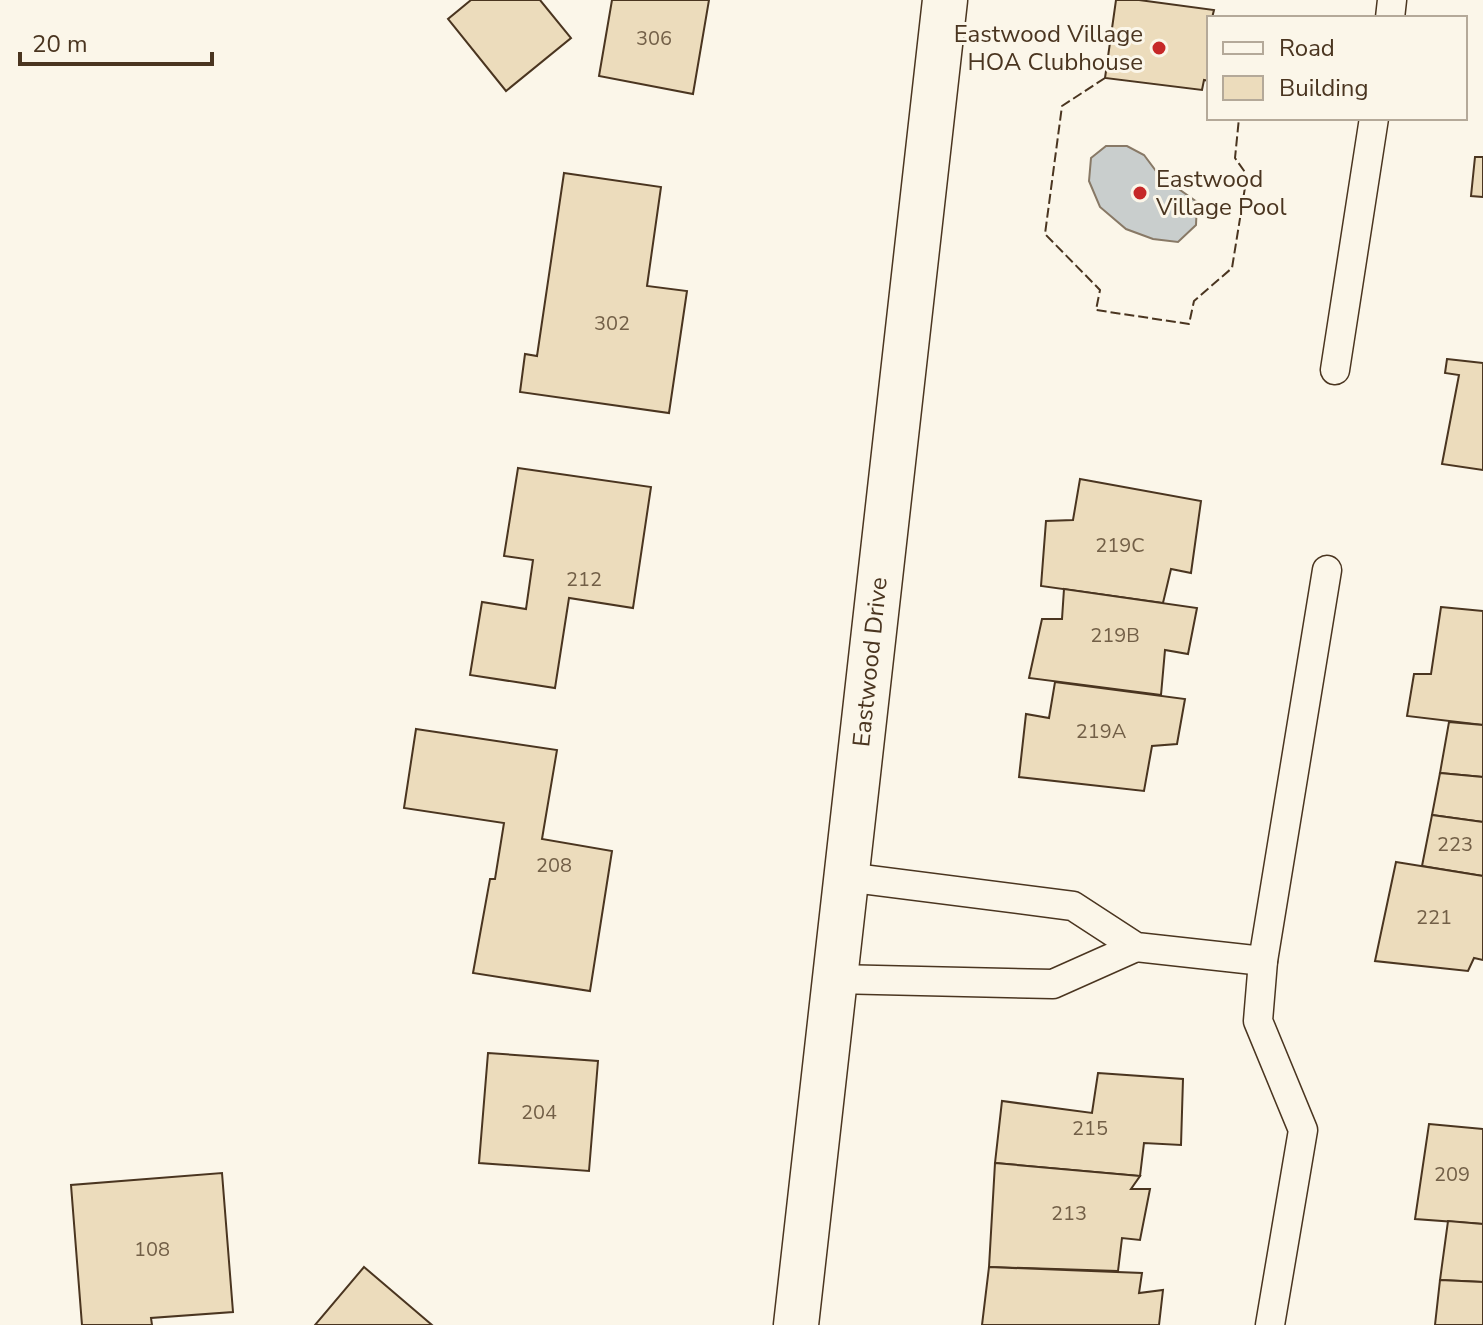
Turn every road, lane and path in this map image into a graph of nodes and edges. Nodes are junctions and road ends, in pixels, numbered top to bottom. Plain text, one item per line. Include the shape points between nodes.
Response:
1 (945, 0) edge
2 (1374, 120) edge
3 (1335, 370) dead end
4 (1327, 570) dead end
5 (846, 877) junction
6 (1136, 947) junction
7 (1263, 961) junction
8 (834, 979) junction
9 (796, 1325) edge
10 (1270, 1325) edge

1 - 5 street, Eastwood Drive
2 - 3 lane
4 - 7 lane
5 - 6 lane via 1073,906
5 - 8 street, Eastwood Drive
6 - 7 lane
6 - 8 lane via 1053,984
7 - 10 lane via 1258,1021 1303,1130
8 - 9 street, Eastwood Drive

